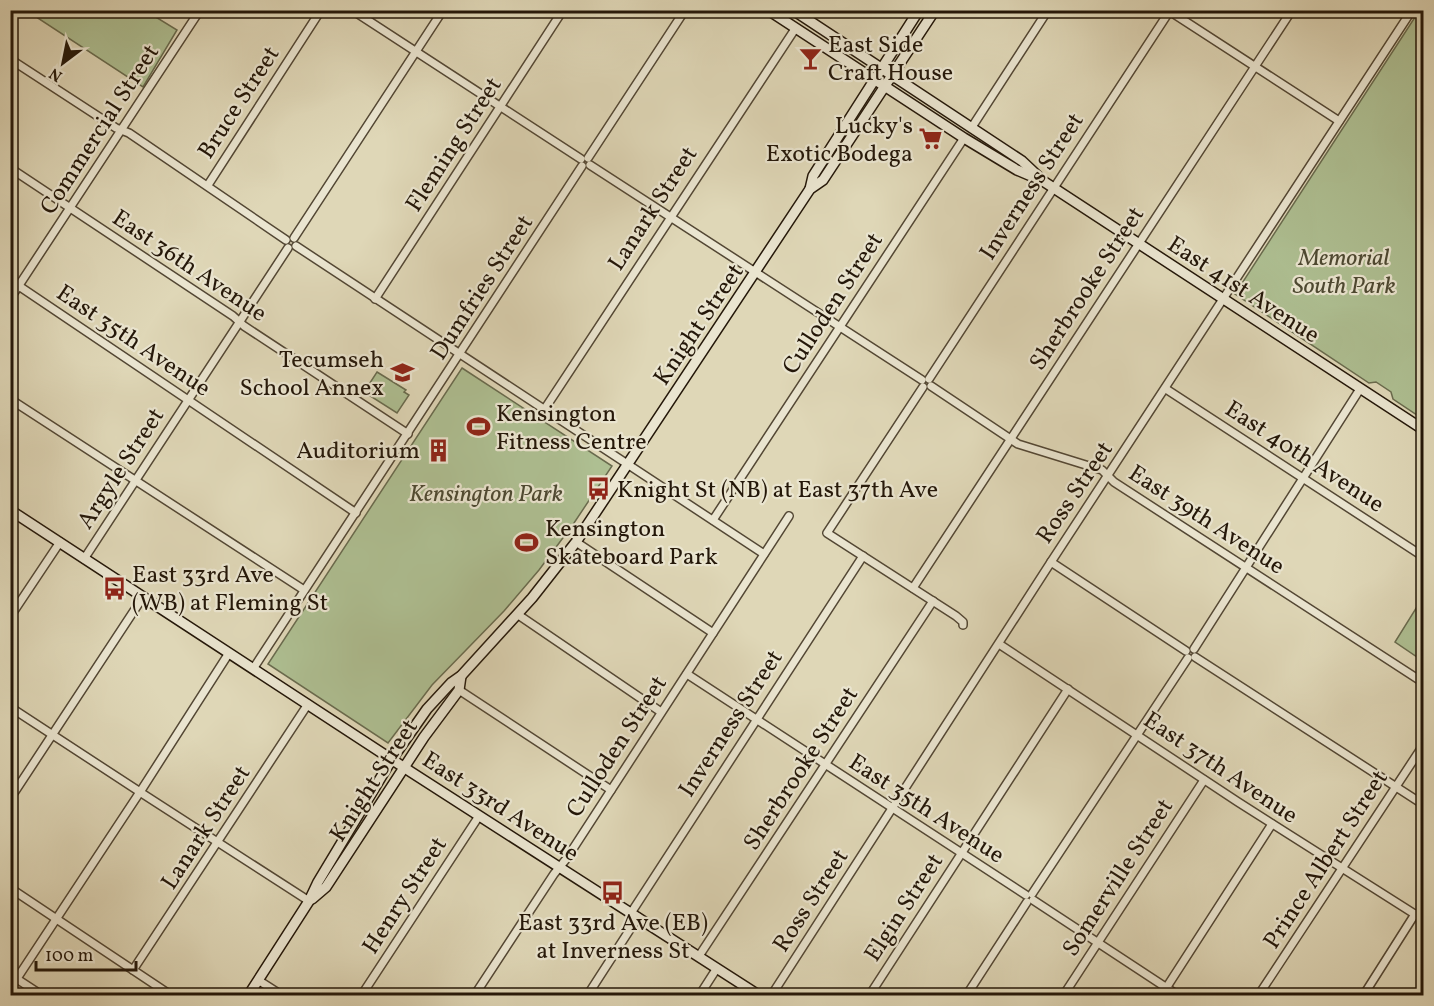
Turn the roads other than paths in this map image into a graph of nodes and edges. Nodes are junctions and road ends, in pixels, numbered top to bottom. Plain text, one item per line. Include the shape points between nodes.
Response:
1 (200, 10) edge
2 (321, 10) edge
3 (352, 10) edge
4 (443, 10) edge
5 (563, 10) edge
6 (684, 10) edge
7 (768, 10) edge
8 (793, 10) edge
9 (919, 10) edge
10 (935, 10) edge
11 (1048, 10) edge
12 (1292, 10) edge
13 (1412, 10) edge
14 (1170, 12) edge
15 (803, 13) edge
16 (795, 29) junction
17 (416, 52) junction
18 (10, 59) edge
19 (1255, 66) junction
20 (881, 68) junction
21 (893, 75) junction
22 (873, 80) junction
23 (885, 87) junction
24 (501, 107) junction
25 (1339, 121) junction
26 (972, 127) junction
27 (122, 130) junction
28 (964, 138) junction
29 (585, 162) junction
30 (10, 168) edge
31 (1043, 181) junction
32 (208, 185) junction
33 (1053, 188) junction
34 (810, 189) junction
35 (71, 208) junction
36 (670, 216) junction
37 (291, 243) junction
38 (1138, 244) junction
39 (755, 272) junction
40 (10, 280) edge
41 (19, 286) junction
42 (375, 299) junction
43 (1223, 299) junction
44 (10, 300) edge
45 (239, 321) junction
46 (840, 327) junction
47 (459, 355) junction
48 (926, 383) junction
49 (1166, 388) junction
50 (1360, 389) junction
51 (10, 399) edge
52 (188, 400) junction
53 (544, 410) junction
54 (1424, 430) edge
55 (408, 434) junction
56 (1011, 439) junction
57 (628, 465) junction
58 (1108, 476) junction
59 (1303, 479) junction
60 (134, 481) junction
61 (10, 510) edge
62 (356, 513) junction
63 (789, 516) dead end
64 (713, 520) junction
65 (60, 542) junction
66 (576, 542) junction
67 (764, 554) junction
68 (862, 556) junction
69 (1424, 557) edge
70 (84, 559) junction
71 (1051, 562) junction
72 (1246, 568) junction
73 (913, 588) junction
74 (304, 591) junction
75 (143, 597) junction
76 (933, 601) junction
77 (517, 614) junction
78 (10, 617) edge
79 (963, 625) dead end
80 (713, 633) junction
81 (999, 644) junction
82 (230, 653) junction
83 (1191, 654) junction
84 (253, 669) junction
85 (687, 674) junction
86 (461, 676) junction
87 (1424, 683) edge
88 (1068, 689) junction
89 (459, 690) junction
90 (308, 704) junction
91 (10, 707) edge
92 (661, 712) junction
93 (755, 720) junction
94 (1137, 734) junction
95 (52, 735) junction
96 (1424, 744) edge
97 (392, 759) junction
98 (825, 765) junction
99 (404, 767) junction
100 (1204, 780) junction
101 (1396, 787) junction
102 (610, 790) junction
103 (140, 792) junction
104 (10, 799) edge
105 (1424, 805) edge
106 (893, 808) junction
107 (479, 816) junction
108 (1272, 824) junction
109 (218, 843) junction
110 (961, 853) junction
111 (559, 867) junction
112 (1342, 868) junction
113 (10, 888) edge
114 (1029, 898) junction
115 (309, 901) junction
116 (1415, 914) junction
117 (634, 915) junction
118 (56, 919) junction
119 (1424, 920) edge
120 (1098, 942) junction
121 (699, 956) junction
122 (717, 968) junction
123 (133, 970) junction
124 (17, 979) junction
125 (258, 980) junction
126 (1166, 987) junction
127 (10, 988) edge
128 (43, 996) edge
129 (172, 996) edge
130 (248, 996) edge
131 (283, 996) edge
132 (361, 996) edge
133 (474, 996) edge
134 (587, 996) edge
135 (699, 996) edge
136 (760, 996) edge
137 (771, 996) edge
138 (869, 996) edge
139 (966, 996) edge
140 (1063, 996) edge
141 (1161, 996) edge
142 (1179, 996) edge
143 (1258, 996) edge
144 (1363, 996) edge

1 - 27 street, Commercial Street
2 - 32 street, Bruce Street
3 - 17 street, East 39th Avenue
4 - 17 street, Argyle Street
5 - 24 street, Fleming Street
6 - 29 street, Dumfries Street
7 - 16 main road, East 41st Avenue
8 - 15 main road, East 41st Avenue
9 - 20 main road, Knight Street
10 - 21 main road, Knight Street
11 - 26 street
12 - 19 street, Sherbrooke Street
13 - 25 street, Ross Street
14 - 19 street
14 - 33 street, Inverness Street
15 - 20 main road, East 41st Avenue
16 - 22 main road, East 41st Avenue
16 - 36 street, Lanark Street
17 - 24 street, East 39th Avenue
17 - 37 street, Argyle Street
18 - 27 street
19 - 25 street
19 - 38 street, Sherbrooke Street
20 - 21 main road, East 41st Avenue
20 - 22 main road, Knight Street
21 - 23 main road, Knight Street
21 - 26 main road, East 41st Avenue
22 - 23 main road, East 41st Avenue
22 - 34 main road, Knight Street via 813,176
23 - 28 main road, East 41st Avenue
23 - 34 main road, Knight Street via 823,180
24 - 29 street, East 39th Avenue
24 - 42 street, Fleming Street
25 - 43 street, Ross Street
26 - 31 main road, East 41st Avenue via 1022,161
27 - 32 street
27 - 35 street, Commercial Street
28 - 31 main road, East 41st Avenue
28 - 46 street, Culloden Street
29 - 36 street, East 39th Avenue
29 - 47 street, Dumfries Street
30 - 35 street, East 36th Avenue
31 - 33 main road, East 41st Avenue
32 - 37 street
33 - 38 main road, East 41st Avenue
33 - 48 street, Inverness Street
34 - 39 main road, Knight Street
35 - 41 street, Commercial Street
35 - 45 street, East 36th Avenue
36 - 39 street, East 39th Avenue
36 - 53 street, Lanark Street
37 - 42 street
37 - 45 street, Argyle Street
38 - 43 main road, East 41st Avenue
38 - 56 street, Sherbrooke Street
39 - 46 street, East 39th Avenue
39 - 57 main road, Knight Street
40 - 41 street, East 35th Avenue
41 - 44 street, Commercial Street
41 - 52 street, East 35th Avenue
42 - 47 street
43 - 49 street, Ross Street
43 - 50 main road, East 41st Avenue
45 - 52 street, Argyle Street
45 - 55 street, East 36th Avenue
46 - 48 street, East 39th Avenue
46 - 64 street, Culloden Street
47 - 53 street
47 - 55 street, Dumfries Street
48 - 56 street, East 39th Avenue
48 - 68 street, Inverness Street via 827,533
49 - 58 street, Ross Street
49 - 59 street, East 40th Avenue
50 - 54 main road, East 41st Avenue
50 - 59 street
51 - 60 street
52 - 60 street, Argyle Street
52 - 62 street, East 35th Avenue
53 - 57 street
55 - 62 street, Dumfries Street
56 - 58 street, East 39th Avenue via 1102,470
56 - 73 street, Sherbrooke Street
57 - 64 street
57 - 66 main road, Knight Street
58 - 71 street, Ross Street
58 - 72 street, East 39th Avenue
59 - 69 street, East 40th Avenue
59 - 72 street
60 - 70 street, Argyle Street
60 - 74 street
61 - 65 main road, East 33rd Avenue
62 - 74 street, Dumfries Street
63 - 67 street, Culloden Street
64 - 67 street
65 - 70 main road, East 33rd Avenue
65 - 78 street, Argyle Street
66 - 77 main road, Knight Street
66 - 80 street
67 - 80 street, Culloden Street
68 - 73 street
68 - 93 street, Inverness Street
70 - 75 main road, East 33rd Avenue
71 - 81 street, Ross Street
71 - 83 street
72 - 83 street
72 - 87 street, East 39th Avenue
73 - 76 street
74 - 84 street, Dumfries Street
75 - 82 main road, East 33rd Avenue
75 - 95 street
76 - 79 street
76 - 98 street, Sherbrooke Street
77 - 86 main road, Knight Street
77 - 92 street
80 - 85 street, Culloden Street
81 - 88 street, East 37th Avenue
81 - 106 street, Ross Street
82 - 84 main road, East 33rd Avenue
82 - 103 street
83 - 94 street
83 - 101 street
84 - 90 main road, East 33rd Avenue
85 - 92 street, Culloden Street
85 - 93 street, East 35th Avenue
86 - 89 main road, Knight Street
86 - 97 main road, Knight Street via 428,709
88 - 94 street, East 37th Avenue
88 - 110 street, Elgin Street
89 - 99 main road, Knight Street
89 - 102 street
90 - 97 main road, East 33rd Avenue
90 - 109 street, Lanark Street
91 - 95 street
92 - 102 street, Culloden Street
93 - 98 street, East 35th Avenue
93 - 117 street, Inverness Street
94 - 100 street, East 37th Avenue
94 - 114 street
95 - 103 street
95 - 104 street
96 - 101 street, Prince Albert Street
97 - 99 main road, East 33rd Avenue
97 - 115 main road, Knight Street
98 - 106 street, East 35th Avenue
98 - 121 street, Sherbrooke Street
99 - 107 main road, East 33rd Avenue
99 - 115 main road, Knight Street via 326,887
100 - 108 street, East 37th Avenue
100 - 120 street, Somerville Street
101 - 105 street
101 - 112 street, Prince Albert Street
102 - 111 street, Culloden Street
103 - 109 street
103 - 118 street
106 - 110 street, East 35th Avenue
106 - 137 street, Ross Street
107 - 111 main road, East 33rd Avenue
107 - 132 street, Henry Street
108 - 112 street, East 37th Avenue
108 - 126 street
109 - 115 street
109 - 123 street, Lanark Street
110 - 114 street, East 35th Avenue
110 - 138 street, Elgin Street
111 - 117 main road, East 33rd Avenue
111 - 133 street, Culloden Street
112 - 116 street, East 37th Avenue
112 - 143 street, Prince Albert Street
113 - 118 street
114 - 120 street, East 35th Avenue
114 - 139 street
115 - 125 main road, Knight Street
116 - 119 street, East 37th Avenue
116 - 144 street
117 - 121 main road, East 33rd Avenue
117 - 134 street, Inverness Street
118 - 123 street
118 - 124 street
120 - 126 street, East 35th Avenue
120 - 140 street, Somerville Street
121 - 122 main road, East 33rd Avenue
122 - 135 street
122 - 136 main road, East 33rd Avenue
123 - 129 street
124 - 127 street
124 - 128 street
125 - 130 main road, Knight Street
125 - 131 street
126 - 141 street
126 - 142 street, East 35th Avenue

